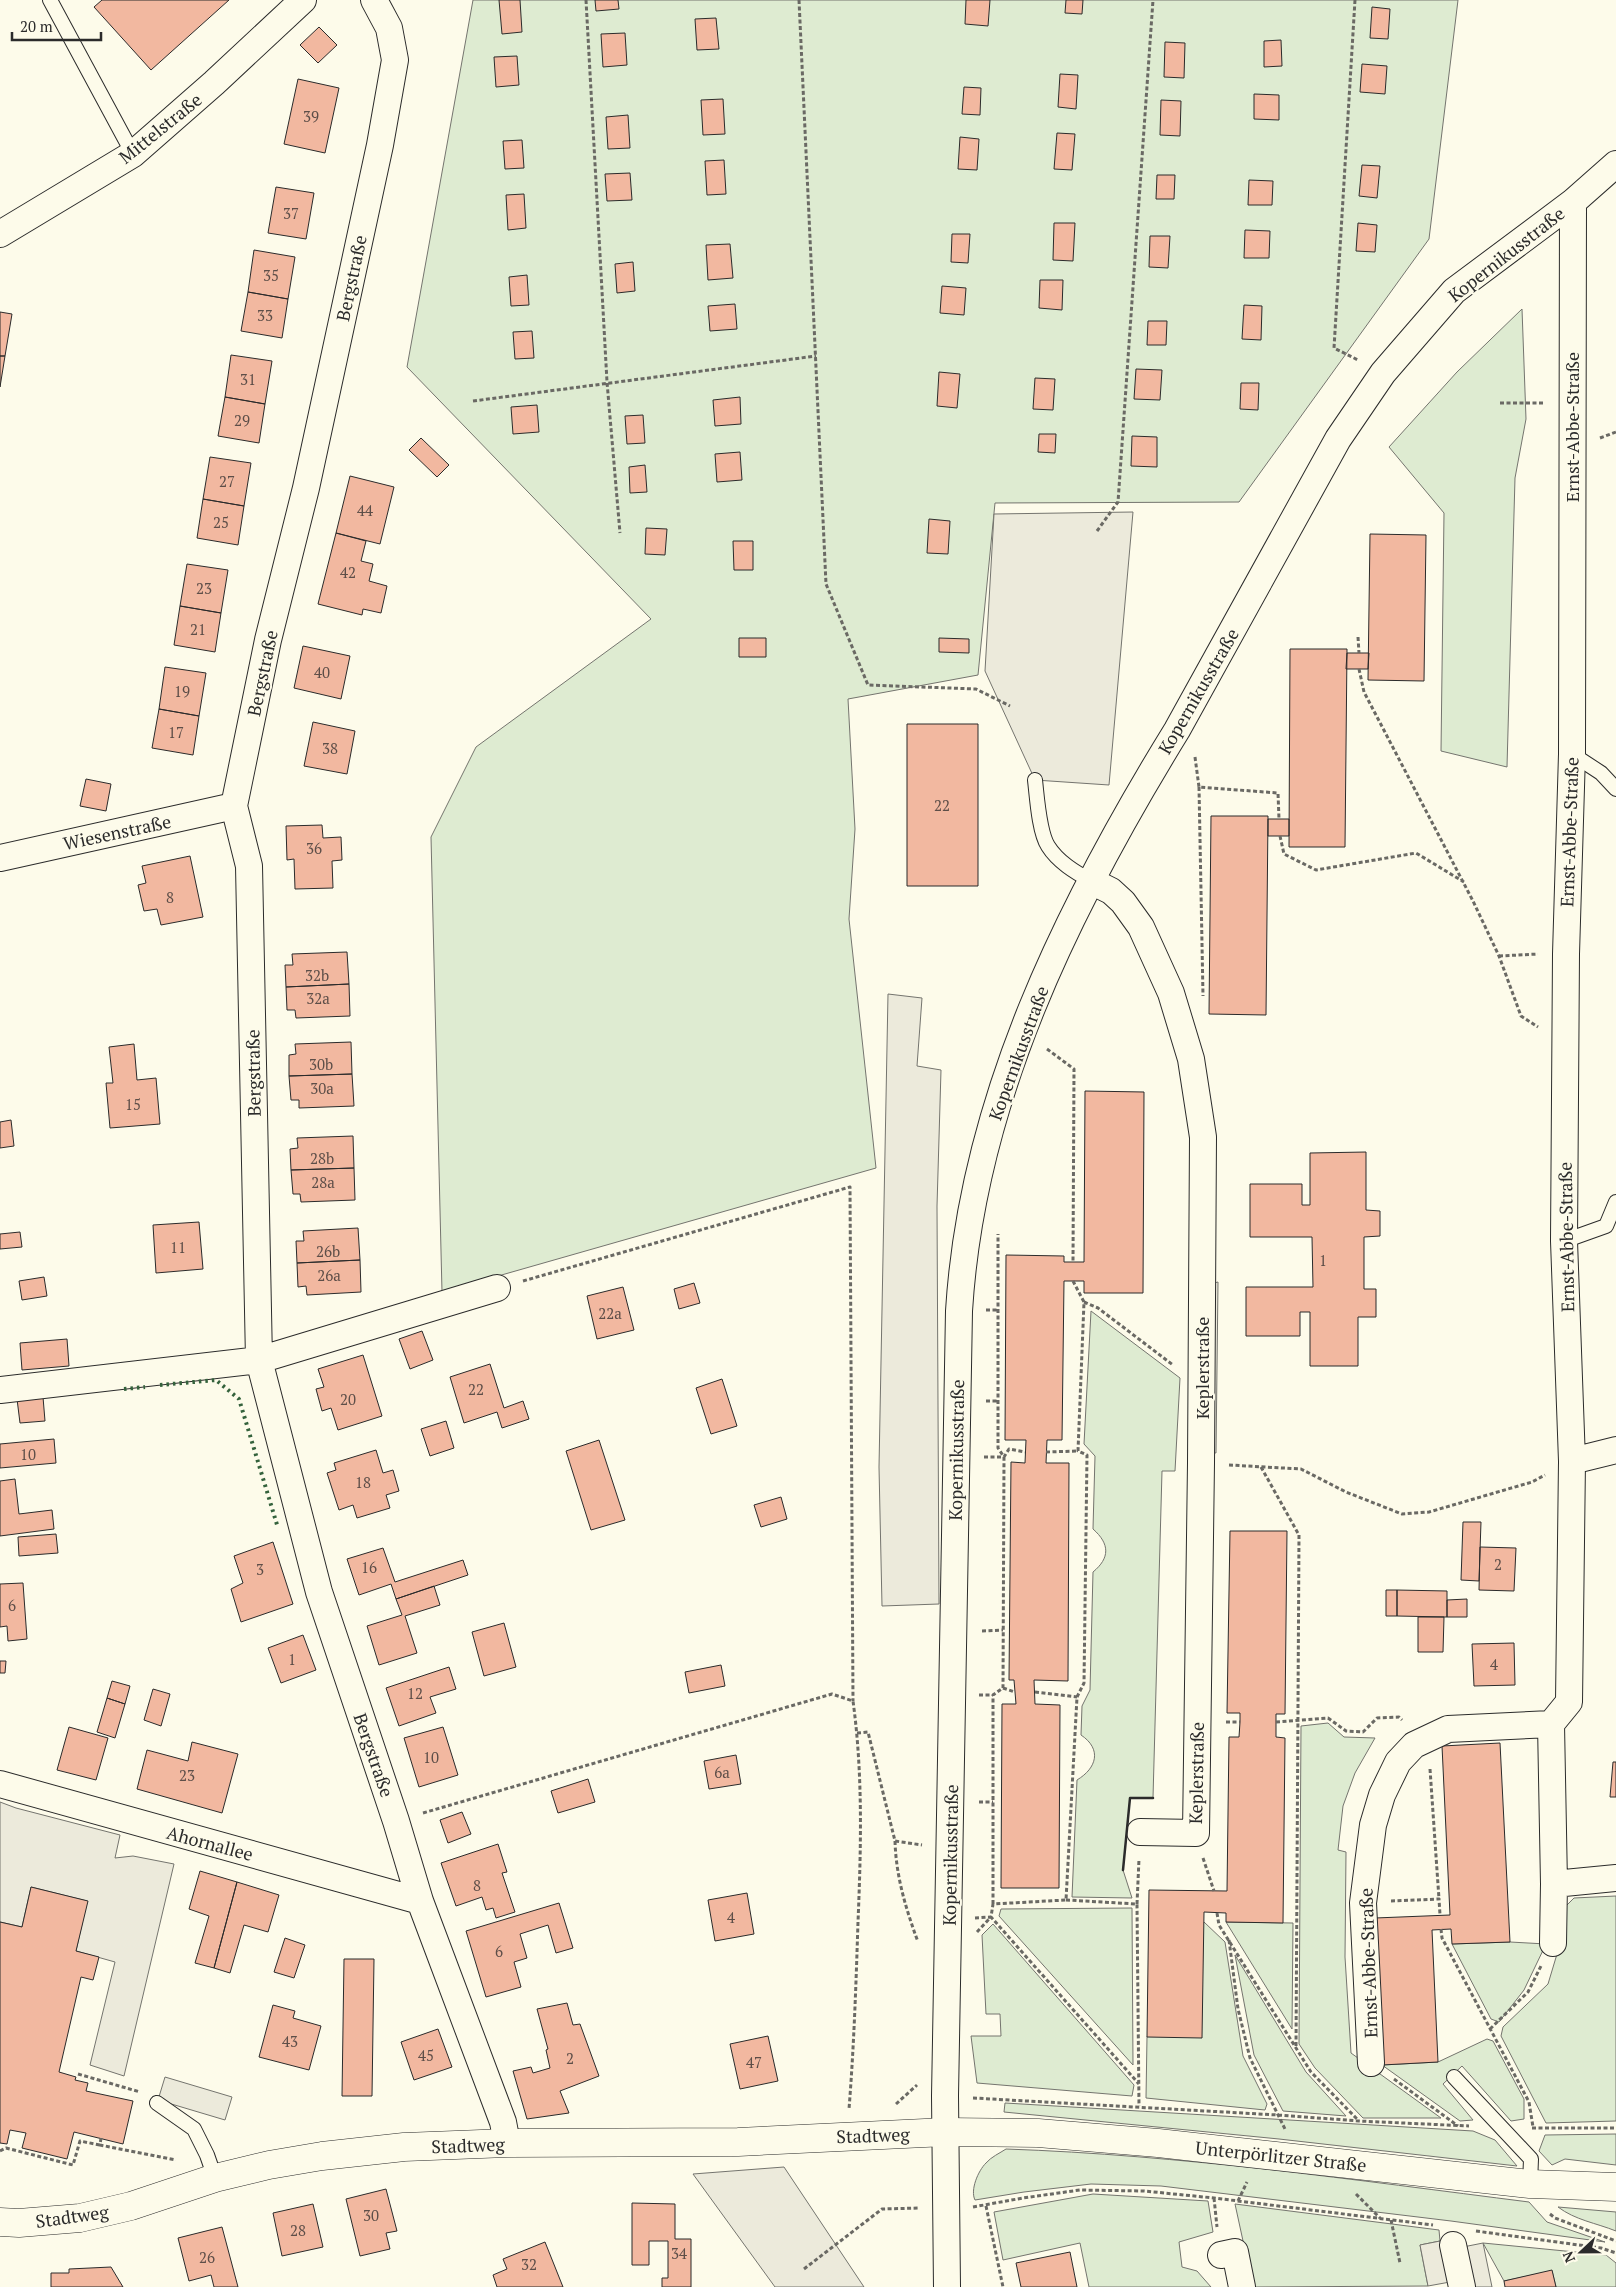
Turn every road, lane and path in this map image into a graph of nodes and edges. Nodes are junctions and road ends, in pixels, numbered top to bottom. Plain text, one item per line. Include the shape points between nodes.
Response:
1 (50, 0) edge
2 (303, 0) edge
3 (374, 0) edge
4 (586, 0) edge
5 (798, 0) edge
6 (1153, 0) edge
7 (1354, 0) edge
8 (133, 154) junction
9 (1616, 164) edge
10 (1573, 202) junction
11 (0, 234) edge
12 (1334, 348) dead end
13 (816, 356) junction
14 (606, 382) junction
15 (473, 401) dead end
16 (1500, 403) dead end
17 (1572, 404) junction
18 (1097, 531) dead end
19 (620, 532) dead end
20 (1358, 637) dead end
21 (1359, 653) dead end
22 (1359, 669) dead end
23 (1010, 706) dead end
24 (1177, 730) junction
25 (1572, 754) junction
26 (1035, 780) dead end
27 (1199, 787) junction
28 (1616, 788) edge
29 (234, 806) junction
30 (1280, 819) dead end
31 (1280, 836) dead end
32 (0, 858) edge
33 (1091, 881) junction
34 (1464, 883) junction
35 (1566, 954) junction
36 (1499, 956) junction
37 (1204, 1001) dead end
38 (1566, 1031) junction
39 (1042, 1054) dead end
40 (1616, 1202) edge
41 (998, 1231) dead end
42 (1564, 1241) junction
43 (1073, 1262) dead end
44 (1073, 1281) dead end
45 (497, 1288) joint
46 (1084, 1302) junction
47 (259, 1360) junction
48 (1180, 1370) dead end
49 (0, 1390) edge
50 (1616, 1450) edge
51 (1078, 1451) junction
52 (1025, 1452) dead end
53 (1046, 1452) dead end
54 (956, 1457) junction
55 (1004, 1457) junction
56 (1572, 1461) junction
57 (1201, 1463) junction
58 (1261, 1467) junction
59 (1003, 1688) junction
60 (1015, 1692) dead end
61 (1035, 1692) dead end
62 (1077, 1697) junction
63 (853, 1701) junction
64 (1399, 1717) dead end
65 (1299, 1719) junction
66 (1276, 1722) dead end
67 (1551, 1724) junction
68 (857, 1733) junction
69 (1428, 1738) junction
70 (0, 1784) edge
71 (396, 1821) junction
72 (1140, 1832) joint
73 (950, 1849) junction
74 (1616, 1878) edge
75 (1554, 1884) junction
76 (1439, 1898) junction
77 (420, 1900) junction
78 (1066, 1900) junction
79 (1363, 1903) junction
80 (993, 1904) junction
81 (1137, 1904) junction
82 (1217, 1912) dead end
83 (1440, 1915) dead end
84 (991, 1917) junction
85 (949, 1920) junction
86 (1442, 1929) dead end
87 (1229, 1940) junction
88 (1553, 1943) joint
89 (1490, 2029) junction
90 (1296, 2047) junction
91 (1371, 2063) joint
92 (78, 2074) dead end
93 (1454, 2076) dead end
94 (919, 2084) dead end
95 (1139, 2084) junction
96 (945, 2096) junction
97 (157, 2102) joint
98 (891, 2106) dead end
99 (1139, 2106) junction
100 (1278, 2115) junction
101 (1359, 2121) junction
102 (1458, 2126) junction
103 (1501, 2127) junction
104 (1533, 2128) junction
105 (1616, 2128) edge
106 (946, 2132) junction
107 (848, 2135) junction
108 (101, 2138) dead end
109 (507, 2143) junction
110 (100, 2145) junction
111 (0, 2151) edge
112 (211, 2166) junction
113 (1531, 2172) junction
114 (1616, 2187) edge
115 (986, 2206) junction
116 (946, 2207) junction
117 (1391, 2220) junction
118 (0, 2222) edge
119 (1435, 2225) dead end
120 (1462, 2237) joint
121 (1616, 2241) edge
122 (1616, 2253) edge
123 (1220, 2255) dead end
124 (1400, 2263) dead end
125 (804, 2269) dead end
126 (947, 2287) edge
127 (1003, 2287) edge
128 (1242, 2287) edge
129 (1462, 2287) edge

1 - 8 lane
2 - 8 street, Mittelstraße
3 - 29 street, Bergstraße via 389,28 395,60 380,145 306,488 268,640
4 - 14 path
5 - 13 path
6 - 18 path via 1118,502
7 - 12 path
8 - 11 street, Mittelstraße
9 - 10 street, Kopernikusstraße
10 - 17 street, Ernst-Abbe-Straße
10 - 24 street, Kopernikusstraße via 1454,291 1383,373 1338,439
13 - 14 path
13 - 23 path via 826,584 868,684 976,689
14 - 15 path
14 - 19 path
16 - 17 path
17 - 25 street, Ernst-Abbe-Straße
20 - 21 path
22 - 34 path via 1364,692
24 - 27 path via 1193,747
24 - 33 street, Kopernikusstraße
25 - 28 lane via 1601,773
25 - 35 street, Ernst-Abbe-Straße
26 - 33 lane via 1047,845 1072,871
27 - 30 path via 1278,793
27 - 37 path
29 - 32 street, Wiesenstraße
29 - 47 street, Bergstraße via 249,866
31 - 34 path via 1284,854 1316,870 1416,853
33 - 54 street, Kopernikusstraße via 1020,1033 983,1158 962,1266
33 - 57 street, Keplerstraße via 1123,902 1141,927 1172,993 1191,1059 1203,1137
34 - 36 path
35 - 36 path
35 - 38 street, Ernst-Abbe-Straße
36 - 38 path via 1521,1016 1538,1027
38 - 42 street, Ernst-Abbe-Straße
39 - 43 path via 1044,1048 1074,1069
40 - 42 lane via 1606,1226
41 - 55 path via 998,1448
42 - 56 street, Ernst-Abbe-Straße
44 - 46 path
45 - 47 street
45 - 63 path via 850,1187
46 - 48 path via 1098,1308
46 - 51 path
47 - 49 street
47 - 71 street, Bergstraße via 319,1592
50 - 56 street
51 - 53 path
51 - 62 path via 1087,1455 1087,1488 1084,1682
52 - 55 path via 1009,1449
54 - 55 path
54 - 73 street, Kopernikusstraße
55 - 59 path
56 - 58 path via 1532,1482 1429,1512 1402,1514 1346,1492 1301,1468
56 - 67 street, Ernst-Abbe-Straße via 1569,1702
57 - 58 path
57 - 72 street, Keplerstraße via 1196,1833
58 - 65 path via 1299,1535
59 - 60 path
59 - 80 path via 994,1695
61 - 62 path
62 - 78 path
63 - 68 path
63 - 71 path via 832,1694
64 - 65 path via 1376,1718 1363,1732 1346,1731 1328,1718
65 - 66 path
65 - 90 path
67 - 69 street, Ernst-Abbe-Straße via 1448,1729
67 - 75 street
68 - 73 path via 868,1732 895,1841
68 - 107 path via 861,1842
69 - 76 path
69 - 79 street, Ernst-Abbe-Straße via 1414,1745 1398,1762 1382,1795 1373,1825
70 - 77 street, Ahornallee
71 - 77 street, Bergstraße
72 - 81 path
73 - 85 street, Kopernikusstraße
74 - 75 street
75 - 88 street
76 - 79 path
76 - 83 path
77 - 109 street, Bergstraße via 503,2122
78 - 80 path
78 - 81 path
79 - 91 street, Ernst-Abbe-Straße
80 - 84 path
81 - 95 path
82 - 87 path via 1219,1925
84 - 85 path
84 - 95 path
85 - 96 street, Kopernikusstraße
86 - 89 path via 1442,1938
87 - 90 path
87 - 100 path via 1238,2009 1250,2058
88 - 89 path via 1528,1992
89 - 104 path via 1529,2102
90 - 101 path via 1312,2072
91 - 102 path
92 - 97 path via 139,2091
93 - 103 lane
94 - 98 path
95 - 99 path
96 - 99 path
96 - 106 street, Kopernikusstraße
97 - 112 lane via 194,2130
99 - 100 path
100 - 101 path
101 - 102 path
102 - 103 path
103 - 104 path
103 - 113 lane
104 - 105 path
104 - 113 path
106 - 107 street, Stadtweg
106 - 113 street, Unterpörlitzer Straße via 1038,2133
106 - 116 street, Kopernikusstraße
107 - 109 street, Stadtweg via 738,2142
108 - 110 path
109 - 112 street, Stadtweg via 404,2148 269,2165
110 - 111 path via 80,2141 73,2165 6,2148
110 - 112 path
112 - 118 street, Stadtweg via 131,2206 80,2218
113 - 114 street, Unterpörlitzer Straße
113 - 121 path via 1543,2208 1556,2218
115 - 116 path
115 - 117 path via 1080,2190 1144,2191
115 - 127 path
116 - 125 path via 882,2210
116 - 126 street, Kopernikusstraße
117 - 119 path
117 - 124 path
120 - 122 path via 1601,2248
120 - 129 street
123 - 128 street via 1235,2252

